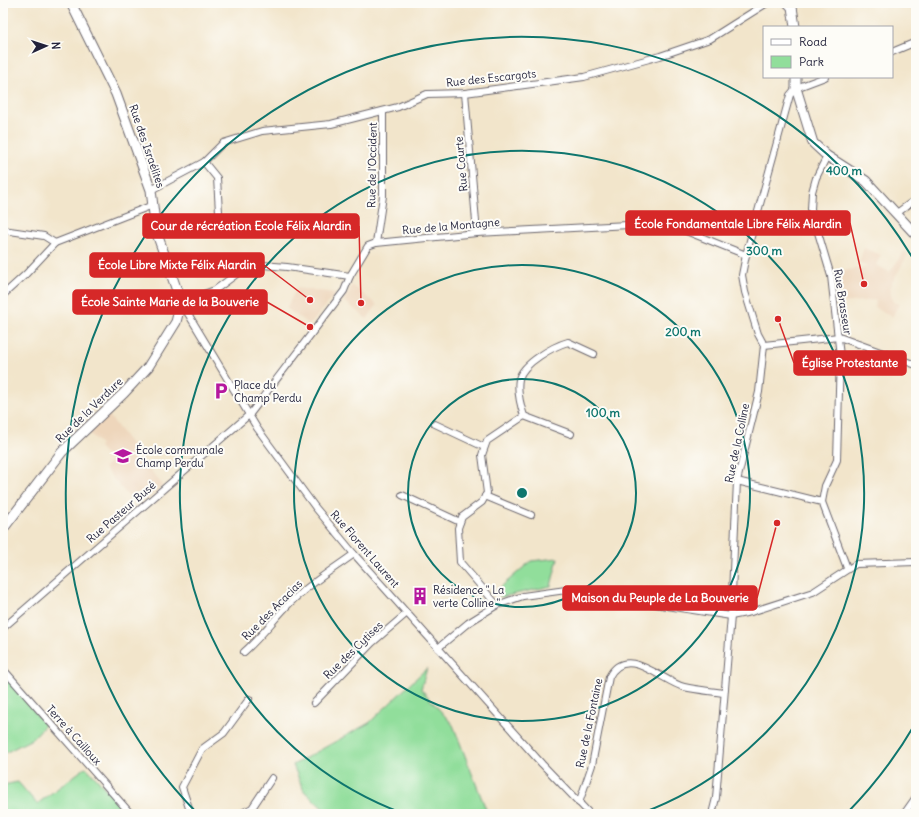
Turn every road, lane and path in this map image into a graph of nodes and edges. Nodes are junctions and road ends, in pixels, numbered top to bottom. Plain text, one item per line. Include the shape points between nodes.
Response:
1 (72, 3) edge
2 (767, 3) edge
3 (788, 3) edge
4 (795, 26) edge
5 (916, 42) edge
6 (893, 52) edge
7 (796, 78) edge
8 (822, 78) edge
9 (796, 88) junction
10 (465, 93) junction
11 (383, 111) junction
12 (827, 156) junction
13 (204, 162) junction
14 (151, 190) junction
15 (916, 199) edge
16 (152, 205) junction
17 (219, 212) dead end
18 (897, 213) junction
19 (3, 230) edge
20 (477, 233) junction
21 (916, 235) edge
22 (55, 243) junction
23 (376, 243) junction
24 (746, 255) junction
25 (350, 276) junction
26 (3, 295) edge
27 (181, 302) junction
28 (839, 337) junction
29 (764, 345) junction
30 (594, 354) dead end
31 (916, 366) edge
32 (250, 414) junction
33 (524, 416) junction
34 (435, 424) dead end
35 (571, 434) dead end
36 (484, 447) junction
37 (737, 481) junction
38 (402, 495) dead end
39 (485, 496) junction
40 (822, 502) junction
41 (531, 515) dead end
42 (460, 522) junction
43 (3, 529) edge
44 (354, 554) junction
45 (916, 562) edge
46 (847, 568) junction
47 (497, 605) junction
48 (407, 614) junction
49 (731, 616) junction
50 (3, 628) edge
51 (438, 648) junction
52 (244, 652) dead end
53 (3, 669) edge
54 (724, 693) junction
55 (249, 699) dead end
56 (314, 703) dead end
57 (272, 778) dead end
58 (916, 797) edge
59 (579, 803) junction
60 (131, 814) edge
61 (191, 814) edge
62 (240, 814) edge
63 (590, 814) edge
64 (712, 814) edge
65 (904, 814) edge

1 - 14 street, Rue des Israélites via 116,94
2 - 10 street, Rue des Escargots via 710,39 660,56 584,77
3 - 4 street via 792,7
5 - 6 street
7 - 9 street
8 - 9 street
9 - 12 street via 813,143
9 - 24 street via 790,95
10 - 11 street, Rue des Escargots via 427,94
10 - 20 street, Rue Courte
11 - 13 street, Rue des Escargots via 330,124 262,130 223,143
11 - 23 street, Rue de l'Occident via 384,196
12 - 18 street via 866,181
12 - 28 street, Rue Brasseur via 816,178 811,209 831,276
13 - 14 street, Rue des Escargots
13 - 17 street via 217,178
14 - 16 street, Rue des Israélites
15 - 18 street
16 - 22 street
16 - 27 street, Rue des Israélites via 156,231
18 - 21 street
19 - 22 street via 44,236
20 - 23 street, Rue de la Montagne
20 - 24 street, Rue de la Montagne via 666,222
22 - 26 street
23 - 25 street via 368,246
24 - 29 street via 742,275 745,292
25 - 27 street via 250,264 215,290
25 - 32 street, Rue Pasteur Busé via 344,291
27 - 32 street
27 - 43 street, Rue de la Verdure via 176,322 148,367 62,452
28 - 29 street
28 - 31 street
28 - 40 street, Rue Brasseur via 837,460 825,486
29 - 37 street, Rue de la Colline via 759,392
30 - 33 street via 568,342 554,346 531,363 520,376 518,387
32 - 44 street, Rue Florent Laurent via 310,501
32 - 50 street, Rue Pasteur Busé
33 - 35 street
33 - 36 street via 487,441
34 - 36 street
36 - 39 street via 482,455 487,493
37 - 40 street
37 - 49 street, Rue de la Colline
38 - 42 street
39 - 41 street
39 - 42 street via 482,502 462,517
40 - 46 street
42 - 47 street via 460,562
44 - 48 street, Rue Florent Laurent
44 - 52 street, Rue des Acacias via 305,589
45 - 46 street via 856,564
46 - 49 street via 813,592
47 - 49 street via 523,596 566,590
47 - 51 street via 468,623
48 - 51 street, Rue Florent Laurent
48 - 56 street, Rue des Cytises via 372,643
49 - 54 street, Rue de la Colline
51 - 59 street, Rue Florent Laurent
53 - 60 street, Terre à Cailloux
54 - 59 street, Rue de la Fontaine via 683,687 655,671 638,665 620,664 615,667 609,677 592,765
54 - 64 street, Rue de la Colline via 716,798
55 - 61 street via 224,733 202,749 182,787
57 - 62 street via 252,808
58 - 65 street
59 - 63 street

